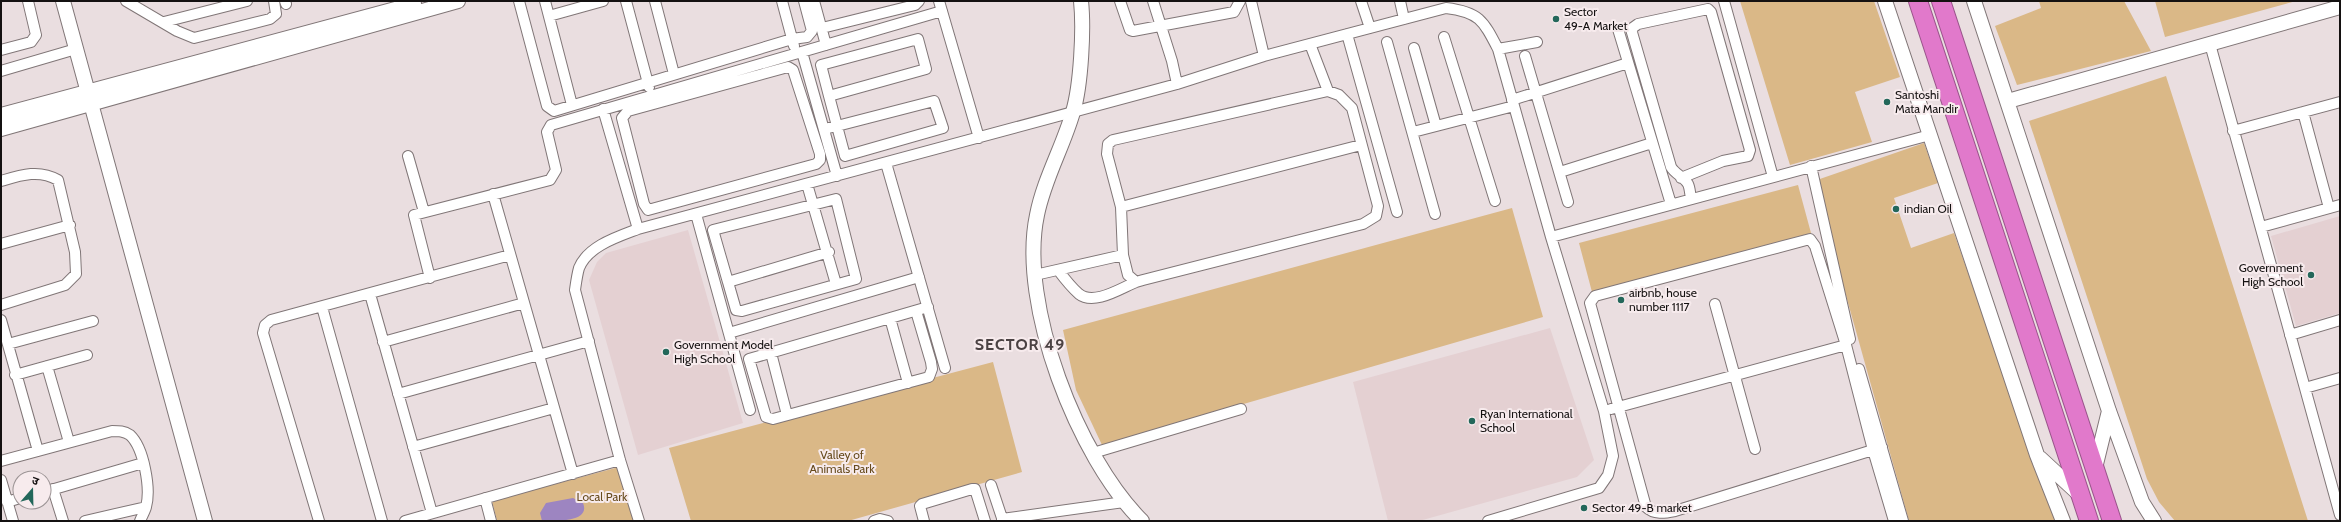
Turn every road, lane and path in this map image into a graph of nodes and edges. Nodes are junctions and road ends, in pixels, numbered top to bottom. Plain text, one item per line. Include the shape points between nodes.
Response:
1 (28, 1) edge
2 (63, 1) edge
3 (126, 1) edge
4 (248, 1) edge
5 (274, 1) edge
6 (423, 1) edge
7 (458, 1) edge
8 (519, 1) edge
9 (545, 1) edge
10 (603, 1) edge
11 (626, 1) edge
12 (655, 1) edge
13 (782, 1) edge
14 (804, 1) edge
15 (814, 1) edge
16 (919, 1) edge
17 (939, 1) edge
18 (1081, 1) edge
19 (1120, 1) edge
20 (1153, 1) edge
21 (1240, 1) edge
22 (1251, 1) edge
23 (1360, 1) edge
24 (1400, 1) edge
25 (1724, 1) edge
26 (1885, 1) edge
27 (1918, 1) edge
28 (1941, 1) edge
29 (1974, 1) edge
30 (2340, 7) edge
31 (942, 12) junction
32 (549, 16) junction
33 (1404, 20) junction
34 (164, 22) junction
35 (1162, 27) junction
36 (822, 28) junction
37 (1370, 28) junction
38 (1618, 29) dead end
39 (1347, 34) junction
40 (1444, 37) dead end
41 (792, 39) junction
42 (1387, 42) dead end
43 (1537, 42) dead end
44 (1310, 44) junction
45 (2210, 44) junction
46 (826, 45) junction
47 (1414, 48) dead end
48 (76, 49) junction
49 (1498, 49) junction
50 (1, 50) edge
51 (799, 52) junction
52 (1264, 56) junction
53 (1525, 56) dead end
54 (1628, 62) junction
55 (1, 71) edge
56 (674, 74) junction
57 (647, 82) junction
58 (1177, 84) junction
59 (1328, 91) junction
60 (1536, 92) junction
61 (650, 95) junction
62 (829, 96) junction
63 (89, 98) junction
64 (2008, 101) junction
65 (2340, 102) edge
66 (1513, 103) junction
67 (572, 105) junction
68 (603, 109) junction
69 (1073, 112) junction
70 (2303, 112) junction
71 (1, 115) edge
72 (1468, 119) junction
73 (837, 126) junction
74 (1436, 126) junction
75 (1, 129) edge
76 (824, 129) junction
77 (2233, 131) junction
78 (1412, 132) junction
79 (1930, 135) junction
80 (979, 138) junction
81 (1652, 143) junction
82 (1361, 145) junction
83 (408, 156) dead end
84 (886, 163) junction
85 (1811, 166) junction
86 (785, 172) junction
87 (1560, 172) junction
88 (836, 176) junction
89 (1773, 176) junction
90 (1681, 178) junction
91 (1, 181) edge
92 (807, 184) junction
93 (790, 189) junction
94 (493, 194) junction
95 (1690, 198) junction
96 (1495, 201) dead end
97 (1568, 202) dead end
98 (813, 203) junction
99 (1671, 204) junction
100 (2340, 205) edge
101 (1121, 207) junction
102 (2330, 208) junction
103 (424, 212) junction
104 (1397, 212) dead end
105 (696, 214) junction
106 (1435, 214) dead end
107 (70, 225) junction
108 (2261, 227) junction
109 (638, 229) junction
110 (1551, 237) junction
111 (1, 244) edge
112 (829, 252) junction
113 (1123, 255) junction
114 (510, 256) junction
115 (1058, 270) junction
116 (1035, 275) junction
117 (430, 278) junction
118 (919, 278) junction
119 (728, 282) junction
120 (1136, 282) junction
121 (836, 284) junction
122 (370, 294) junction
123 (524, 303) junction
124 (1715, 304) dead end
125 (1, 306) edge
126 (322, 307) junction
127 (928, 307) junction
128 (916, 311) junction
129 (890, 318) junction
130 (1, 320) edge
131 (2340, 320) edge
132 (93, 321) dead end
133 (729, 334) junction
134 (2290, 335) junction
135 (589, 341) junction
136 (383, 342) junction
137 (8, 344) junction
138 (1846, 345) junction
139 (771, 353) junction
140 (87, 354) dead end
141 (539, 355) junction
142 (47, 366) junction
143 (945, 368) dead end
144 (15, 375) junction
145 (1734, 377) junction
146 (2340, 378) edge
147 (908, 383) junction
148 (2305, 388) junction
149 (398, 394) junction
150 (1617, 407) junction
151 (554, 408) junction
152 (1241, 409) dead end
153 (750, 410) dead end
154 (1604, 411) junction
155 (2109, 411) junction
156 (787, 415) junction
157 (69, 442) junction
158 (413, 447) junction
159 (1755, 449) dead end
160 (1877, 449) junction
161 (38, 451) junction
162 (1093, 453) junction
163 (2037, 455) junction
164 (620, 460) junction
165 (1, 462) edge
166 (143, 463) junction
167 (2095, 468) junction
168 (573, 474) junction
169 (1, 480) edge
170 (991, 485) dead end
171 (52, 489) edge
172 (2081, 496) junction
173 (2337, 496) edge
174 (52, 497) edge
175 (485, 498) junction
176 (12, 500) edge
177 (7, 502) junction
178 (1124, 502) junction
179 (146, 507) junction
180 (432, 513) junction
181 (2340, 515) edge
182 (1677, 516) edge
183 (1002, 520) edge
184 (13, 521) edge
185 (62, 521) edge
186 (85, 521) edge
187 (140, 521) edge
188 (205, 521) edge
189 (318, 521) edge
190 (382, 521) edge
191 (405, 521) edge
192 (491, 521) edge
193 (639, 521) edge
194 (874, 521) edge
195 (888, 521) edge
196 (924, 521) edge
197 (986, 521) edge
198 (1142, 521) edge
199 (1488, 521) edge
200 (1894, 521) edge
201 (1903, 521) edge
202 (2063, 521) edge
203 (2089, 521) edge
204 (2112, 521) edge
205 (2154, 521) edge

1 - 50 street via 36,35 30,42
2 - 48 street
3 - 34 street
4 - 34 street
5 - 34 street via 276,14 270,19 200,37 189,37
6 - 63 street
7 - 63 street
8 - 67 street via 547,106 554,111
9 - 32 street
10 - 32 street
11 - 57 street
12 - 56 street
13 - 41 street
14 - 41 street via 812,31 806,37
15 - 36 street
16 - 36 street via 915,5
17 - 31 street
18 - 69 street via 1083,24
19 - 35 street via 1130,30
20 - 35 street
21 - 35 street via 1234,12
22 - 52 street
23 - 37 street
24 - 33 street
25 - 89 street
26 - 79 street
27 - 172 highway
28 - 167 highway
29 - 64 street
30 - 45 street
31 - 46 street
31 - 80 street
32 - 67 street
33 - 37 street
33 - 49 street via 1430,10 1459,10 1474,15 1485,23
35 - 58 street
36 - 46 street
37 - 39 street
38 - 54 street
39 - 44 street
39 - 104 street
40 - 72 street
41 - 51 street
41 - 56 street
42 - 78 street
43 - 49 street
44 - 52 street
44 - 59 street
45 - 64 street
45 - 77 street
46 - 51 street
47 - 74 street
48 - 55 street
48 - 63 street
49 - 66 street
51 - 61 street
51 - 76 street
52 - 58 street
53 - 60 street
54 - 60 street
54 - 81 street
56 - 57 street
57 - 61 street
57 - 67 street
58 - 69 street
59 - 82 street via 1339,94 1352,108
59 - 101 street via 1113,140 1108,144 1107,154
60 - 66 street
60 - 87 street
61 - 68 street
62 - 62 street via 926,69 918,39 822,65
62 - 73 street
63 - 71 street
63 - 75 street
63 - 188 street
64 - 155 street
65 - 70 street
66 - 72 street
66 - 110 street
68 - 94 street via 551,125 547,132 556,170 550,180
68 - 109 street
69 - 80 street
69 - 116 street via 1036,216 1033,248
70 - 77 street
70 - 102 street
72 - 74 street
72 - 96 street
73 - 73 street via 934,101 943,128 846,156
73 - 76 street
74 - 78 street
76 - 88 street
77 - 108 street
78 - 106 street
79 - 85 street
79 - 163 street
80 - 84 street
81 - 87 street
81 - 99 street
82 - 101 street
82 - 120 street via 1378,206 1376,216 1370,221
83 - 103 street
84 - 88 street
84 - 118 street
85 - 89 street
85 - 160 street
86 - 86 street via 648,210 644,204 623,114 628,110 788,67 793,70 820,160 816,164
86 - 93 street
87 - 97 street
88 - 92 street
89 - 95 street
90 - 90 street via 1671,167 1631,29 1638,24 1708,9 1711,12 1750,150 1748,156 1723,161
90 - 95 street via 1688,183
91 - 107 street via 36,172 48,174 58,180
92 - 93 street
92 - 98 street
93 - 105 street
94 - 103 street
94 - 114 street
95 - 99 street
98 - 112 street
98 - 119 street via 712,230
98 - 121 street via 836,198 856,279
99 - 110 street
100 - 102 street
101 - 113 street
102 - 108 street
103 - 117 street via 416,214 414,218
105 - 109 street
105 - 133 street
107 - 111 street
107 - 125 street via 76,274 65,285
108 - 134 street
109 - 135 street via 592,251 579,268 575,290
110 - 154 street
112 - 119 street
112 - 121 street
113 - 115 street
113 - 120 street via 1128,275
114 - 117 street
114 - 123 street
115 - 116 street
115 - 120 street via 1080,295 1086,297 1096,298
116 - 162 street via 1046,336 1057,374
117 - 122 street
118 - 127 street
118 - 133 street
119 - 121 street via 733,304 736,310 742,311
122 - 126 street
122 - 136 street
123 - 136 street
123 - 141 street
124 - 145 street
126 - 189 street via 271,320 264,325 263,333
126 - 190 street
127 - 128 street
127 - 143 street
128 - 129 street
128 - 147 street via 932,369 928,377
129 - 139 street
129 - 147 street
130 - 137 street
131 - 134 street
132 - 137 street
133 - 153 street
134 - 148 street
135 - 141 street
135 - 164 street
136 - 149 street
137 - 144 street
138 - 145 street
138 - 150 street via 1813,241 1806,239 1595,296 1591,299 1590,306
138 - 160 street
139 - 156 street
139 - 156 street via 749,359 766,417 773,419
140 - 142 street
141 - 149 street
141 - 151 street
142 - 144 street
142 - 157 street
144 - 161 street
145 - 150 street
145 - 159 street
146 - 148 street
147 - 156 street
148 - 173 street
149 - 158 street
150 - 154 street
150 - 182 street via 1646,507 1654,513
151 - 158 street
151 - 168 street
152 - 162 street
154 - 199 street via 1612,456 1608,475 1599,488
155 - 167 street
155 - 205 street via 2142,502
157 - 161 street
157 - 166 street via 112,431 123,431 137,446
158 - 180 street
160 - 182 street
160 - 200 street
160 - 201 street
161 - 165 street
162 - 178 street
163 - 172 street
163 - 202 street
164 - 168 street
164 - 193 street
166 - 171 street
166 - 179 street via 148,482
167 - 204 highway
168 - 175 street
169 - 177 street
170 - 183 street
172 - 203 highway
173 - 181 street
174 - 185 street
175 - 180 street
175 - 192 street
176 - 177 street
177 - 184 street
178 - 183 street
178 - 198 street
179 - 186 street
179 - 187 street
180 - 191 street
194 - 195 street
196 - 197 street via 920,506 922,504 972,489 975,489 978,495

